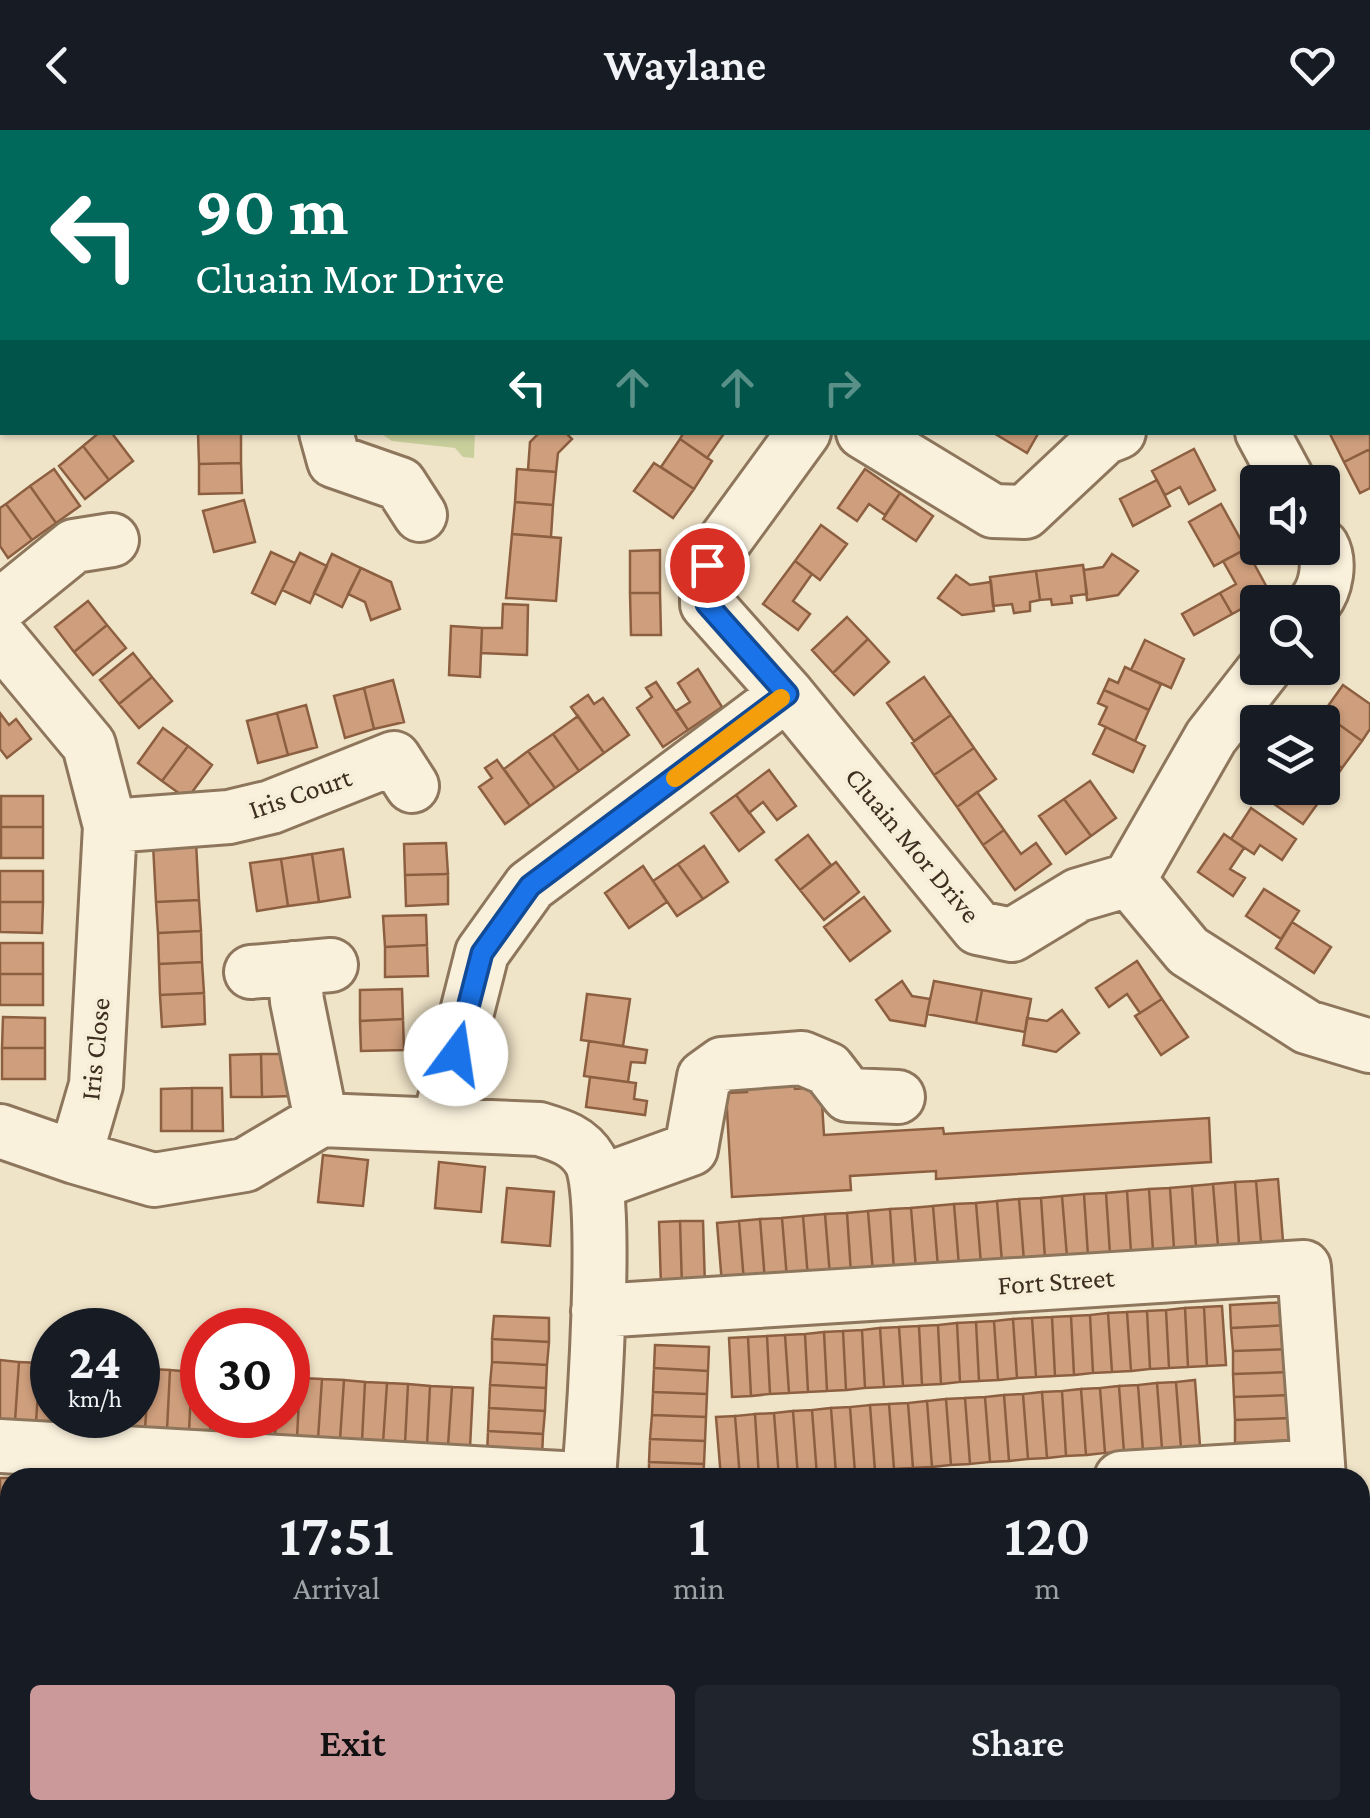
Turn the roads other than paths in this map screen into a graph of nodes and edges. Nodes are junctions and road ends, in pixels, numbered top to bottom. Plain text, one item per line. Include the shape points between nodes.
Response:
1 (327, 435) edge
2 (802, 435) edge
3 (868, 435) edge
4 (1112, 435) edge
5 (1264, 435) edge
6 (1280, 465) edge
7 (420, 515) dead end
8 (112, 540) dead end
9 (0, 606) edge
10 (0, 638) edge
11 (1252, 685) edge
12 (787, 694) junction
13 (412, 786) dead end
14 (110, 826) junction
15 (1129, 880) junction
16 (292, 969) dead end
17 (1370, 1046) edge
18 (898, 1097) dead end
19 (321, 1120) junction
20 (439, 1122) junction
21 (0, 1131) edge
22 (75, 1157) junction
23 (597, 1183) junction
24 (598, 1311) junction
25 (0, 1446) edge
26 (386, 1468) edge
27 (590, 1468) edge
28 (1318, 1468) edge

1 - 7 street via 334,461 400,484
2 - 12 street, Cluain Mor Drive via 707,565 707,604
3 - 4 street via 993,512 1025,512
5 - 6 street
8 - 9 street via 74,546
10 - 14 street, Iris Close via 89,745
11 - 15 street via 1211,737
12 - 15 street, Cluain Mor Drive via 978,928 1012,935 1078,895
12 - 20 street via 530,886 482,953
13 - 14 street, Iris Court via 394,758 271,807 229,817
14 - 22 street, Iris Close via 96,1085
15 - 17 street via 1188,951 1307,1027
16 - 19 street
18 - 23 street via 848,1095 828,1069 802,1058 722,1064 704,1077 692,1149
19 - 20 street
19 - 22 street via 245,1165 154,1180
20 - 23 street via 568,1137 591,1161
21 - 22 street
23 - 24 street
24 - 27 street
24 - 28 street, Fort Street via 1304,1267
25 - 26 street

